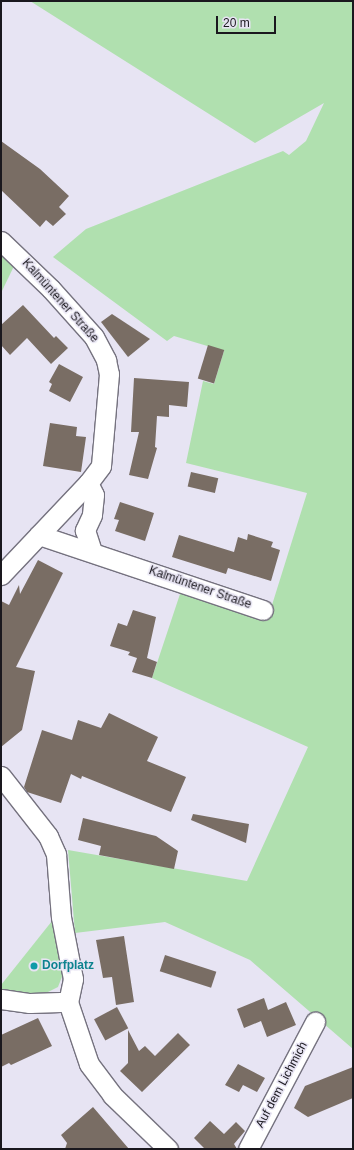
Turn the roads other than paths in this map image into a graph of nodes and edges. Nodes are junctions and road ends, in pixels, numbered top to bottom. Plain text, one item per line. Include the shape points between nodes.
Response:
1 (1, 241) edge
2 (88, 483) junction
3 (39, 535) junction
4 (92, 551) junction
5 (1, 575) edge
6 (263, 610) dead end
7 (1, 776) edge
8 (1, 999) edge
9 (68, 1002) junction
10 (315, 1022) dead end
11 (168, 1149) edge
12 (248, 1149) edge

1 - 2 street, Kalmüntener Straße via 51,289 99,343 106,360 108,374 103,460
2 - 3 street, Kalmüntener Straße
2 - 4 street via 94,495 92,515 85,530
3 - 4 street, Kalmüntener Straße
3 - 5 street, Kalmüntener Straße
4 - 6 street, Kalmüntener Straße
7 - 9 street via 48,836 56,854 61,917 73,979
8 - 9 street via 30,1003
9 - 11 street via 82,1048 96,1074 118,1101
10 - 12 street, Auf dem Lichmich

